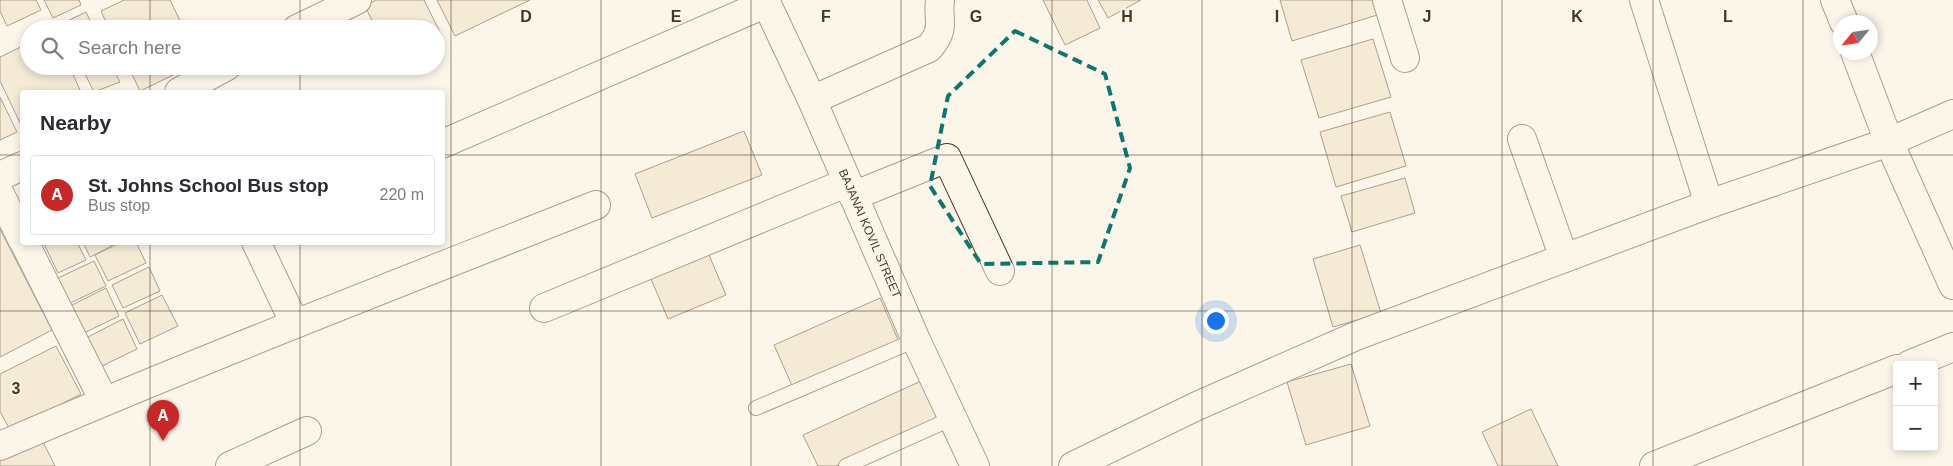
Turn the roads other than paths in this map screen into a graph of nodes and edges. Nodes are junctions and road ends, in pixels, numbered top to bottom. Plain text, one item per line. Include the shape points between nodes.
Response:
1 (357, 0) edge
2 (940, 0) edge
3 (1387, 0) edge
4 (1644, 0) edge
5 (1835, 0) edge
6 (766, 2) edge
7 (1841, 15) edge
8 (316, 20) edge
9 (1405, 58) dead end
10 (1858, 60) edge
11 (211, 75) edge
12 (185, 90) edge
13 (812, 100) junction
14 (1953, 114) edge
15 (1522, 139) dead end
16 (1889, 142) junction
17 (445, 143) edge
18 (20, 167) edge
19 (0, 176) edge
20 (850, 190) junction
21 (0, 194) edge
22 (1709, 204) junction
23 (596, 205) dead end
24 (20, 235) edge
25 (26, 245) edge
26 (257, 245) edge
27 (1564, 258) junction
28 (1000, 271) dead end
29 (1953, 285) edge
30 (544, 308) dead end
31 (295, 324) junction
32 (916, 340) junction
33 (1953, 347) edge
34 (1919, 361) edge
35 (1893, 372) edge
36 (104, 401) junction
37 (756, 408) dead end
38 (953, 418) junction
39 (307, 431) dead end
40 (0, 446) edge
41 (230, 466) edge
42 (846, 466) edge
43 (976, 466) edge
44 (1073, 466) edge
45 (1654, 466) edge

1 - 8 street
2 - 13 street via 940,28 929,48
3 - 9 street
4 - 22 street
5 - 7 street
6 - 13 street, BAJANAI KOVIL STREET
6 - 17 street
10 - 16 street
11 - 12 street
13 - 20 street, BAJANAI KOVIL STREET
14 - 16 street
15 - 27 street
16 - 22 street
16 - 29 street
18 - 19 street
20 - 28 street via 947,158
20 - 30 street
20 - 32 street, BAJANAI KOVIL STREET
21 - 24 street
22 - 27 street
23 - 31 street
25 - 36 street
26 - 31 street
27 - 44 street via 1356,336 1197,406
31 - 36 street
32 - 37 lane
32 - 38 street, BAJANAI KOVIL STREET
33 - 34 street
35 - 45 street
36 - 40 street
38 - 42 lane
38 - 43 street, BAJANAI KOVIL STREET
39 - 41 street

